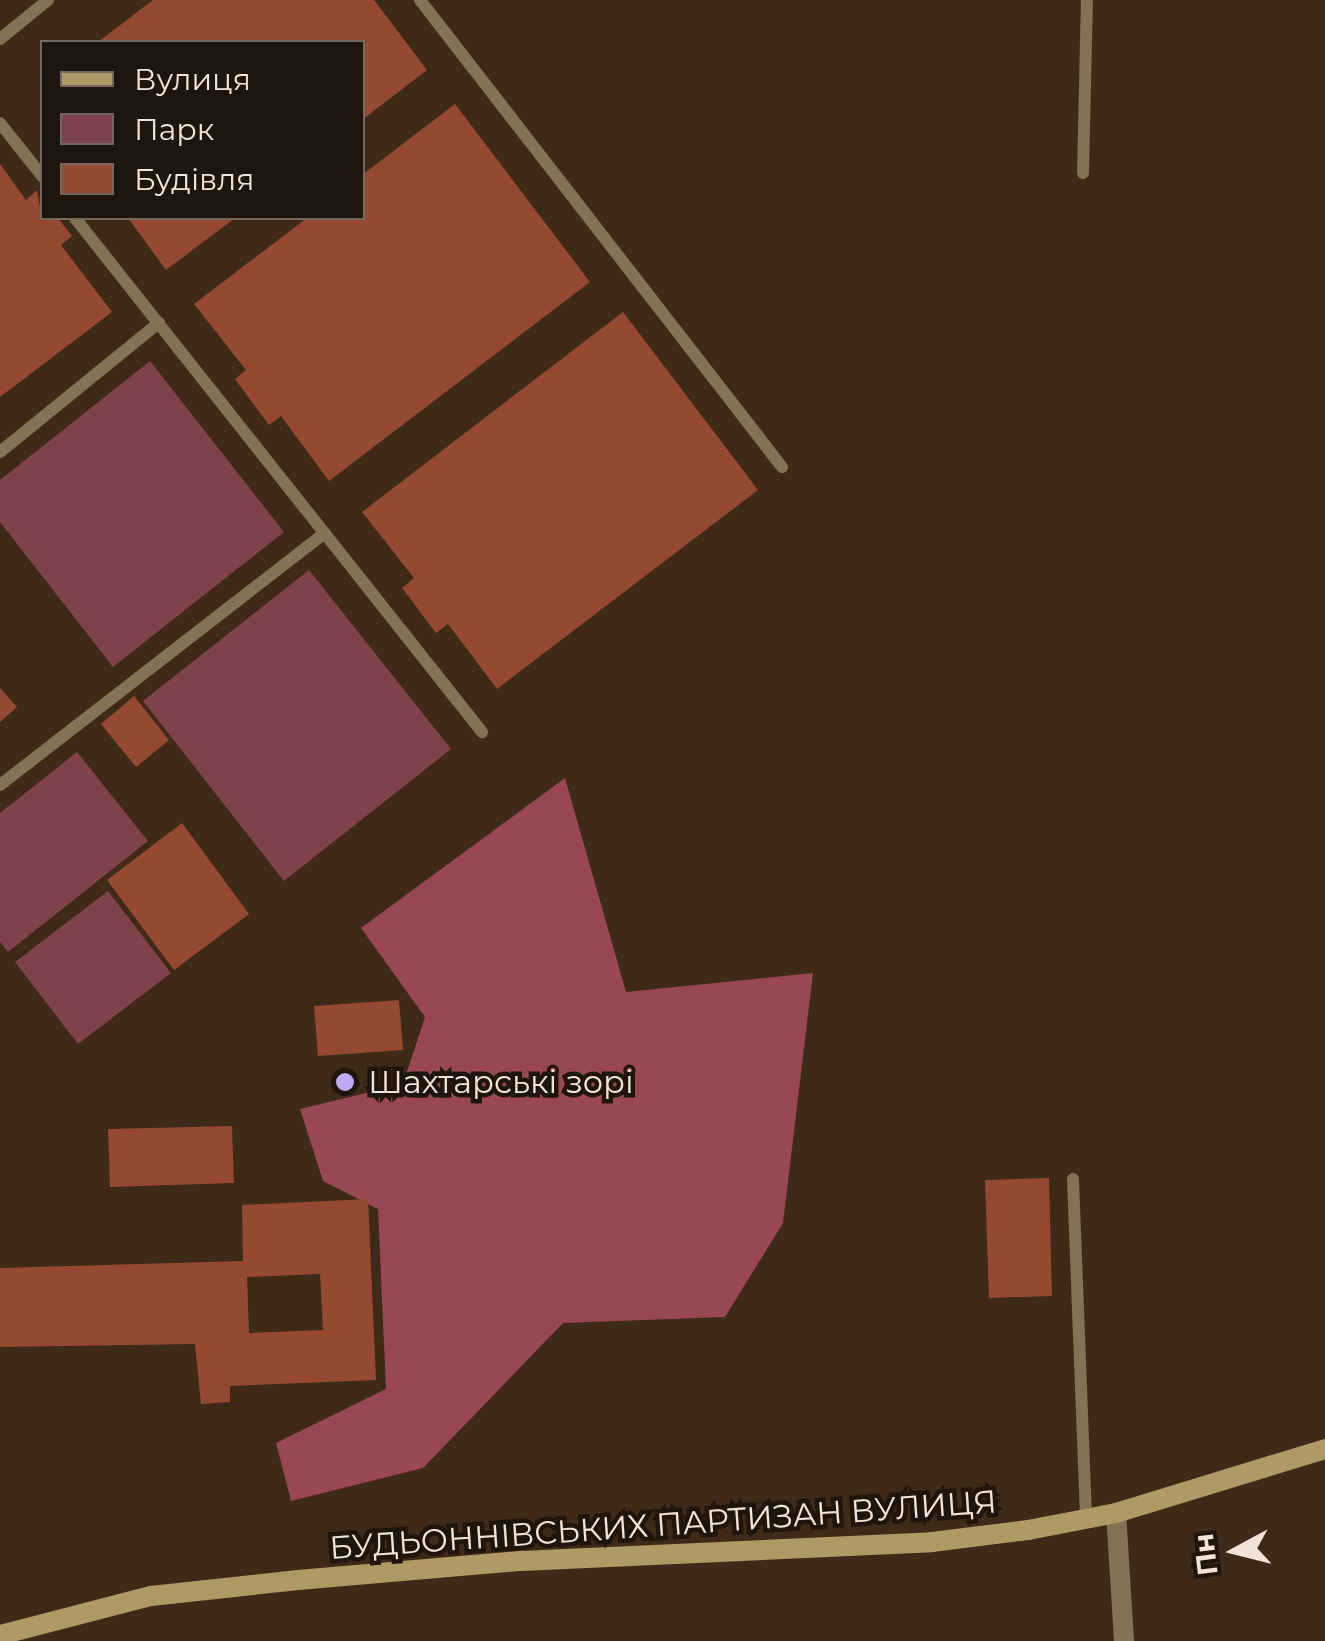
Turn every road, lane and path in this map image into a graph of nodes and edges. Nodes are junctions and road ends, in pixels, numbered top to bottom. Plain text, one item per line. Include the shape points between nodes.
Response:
1 (48, 0) edge
2 (420, 0) edge
3 (1086, 0) edge
4 (0, 39) edge
5 (0, 123) edge
6 (1083, 172) dead end
7 (40, 173) edge
8 (77, 220) edge
9 (158, 323) junction
10 (0, 452) edge
11 (782, 468) dead end
12 (325, 533) junction
13 (482, 732) dead end
14 (0, 785) edge
15 (1073, 1179) dead end
16 (1325, 1449) edge
17 (1116, 1513) junction
18 (1086, 1519) junction
19 (0, 1635) edge
20 (1124, 1641) edge

1 - 4 lane
2 - 11 lane
3 - 6 lane
5 - 7 lane
8 - 9 lane
9 - 10 lane
9 - 12 lane
12 - 13 lane
12 - 14 lane
15 - 18 lane
16 - 17 main road, БУДЬОННІВСЬКИХ ПАРТИЗАН ВУЛИЦЯ
17 - 18 main road, БУДЬОННІВСЬКИХ ПАРТИЗАН ВУЛИЦЯ
17 - 20 street
18 - 19 main road, БУДЬОННІВСЬКИХ ПАРТИЗАН ВУЛИЦЯ via 932,1542 521,1561 261,1584 151,1596

